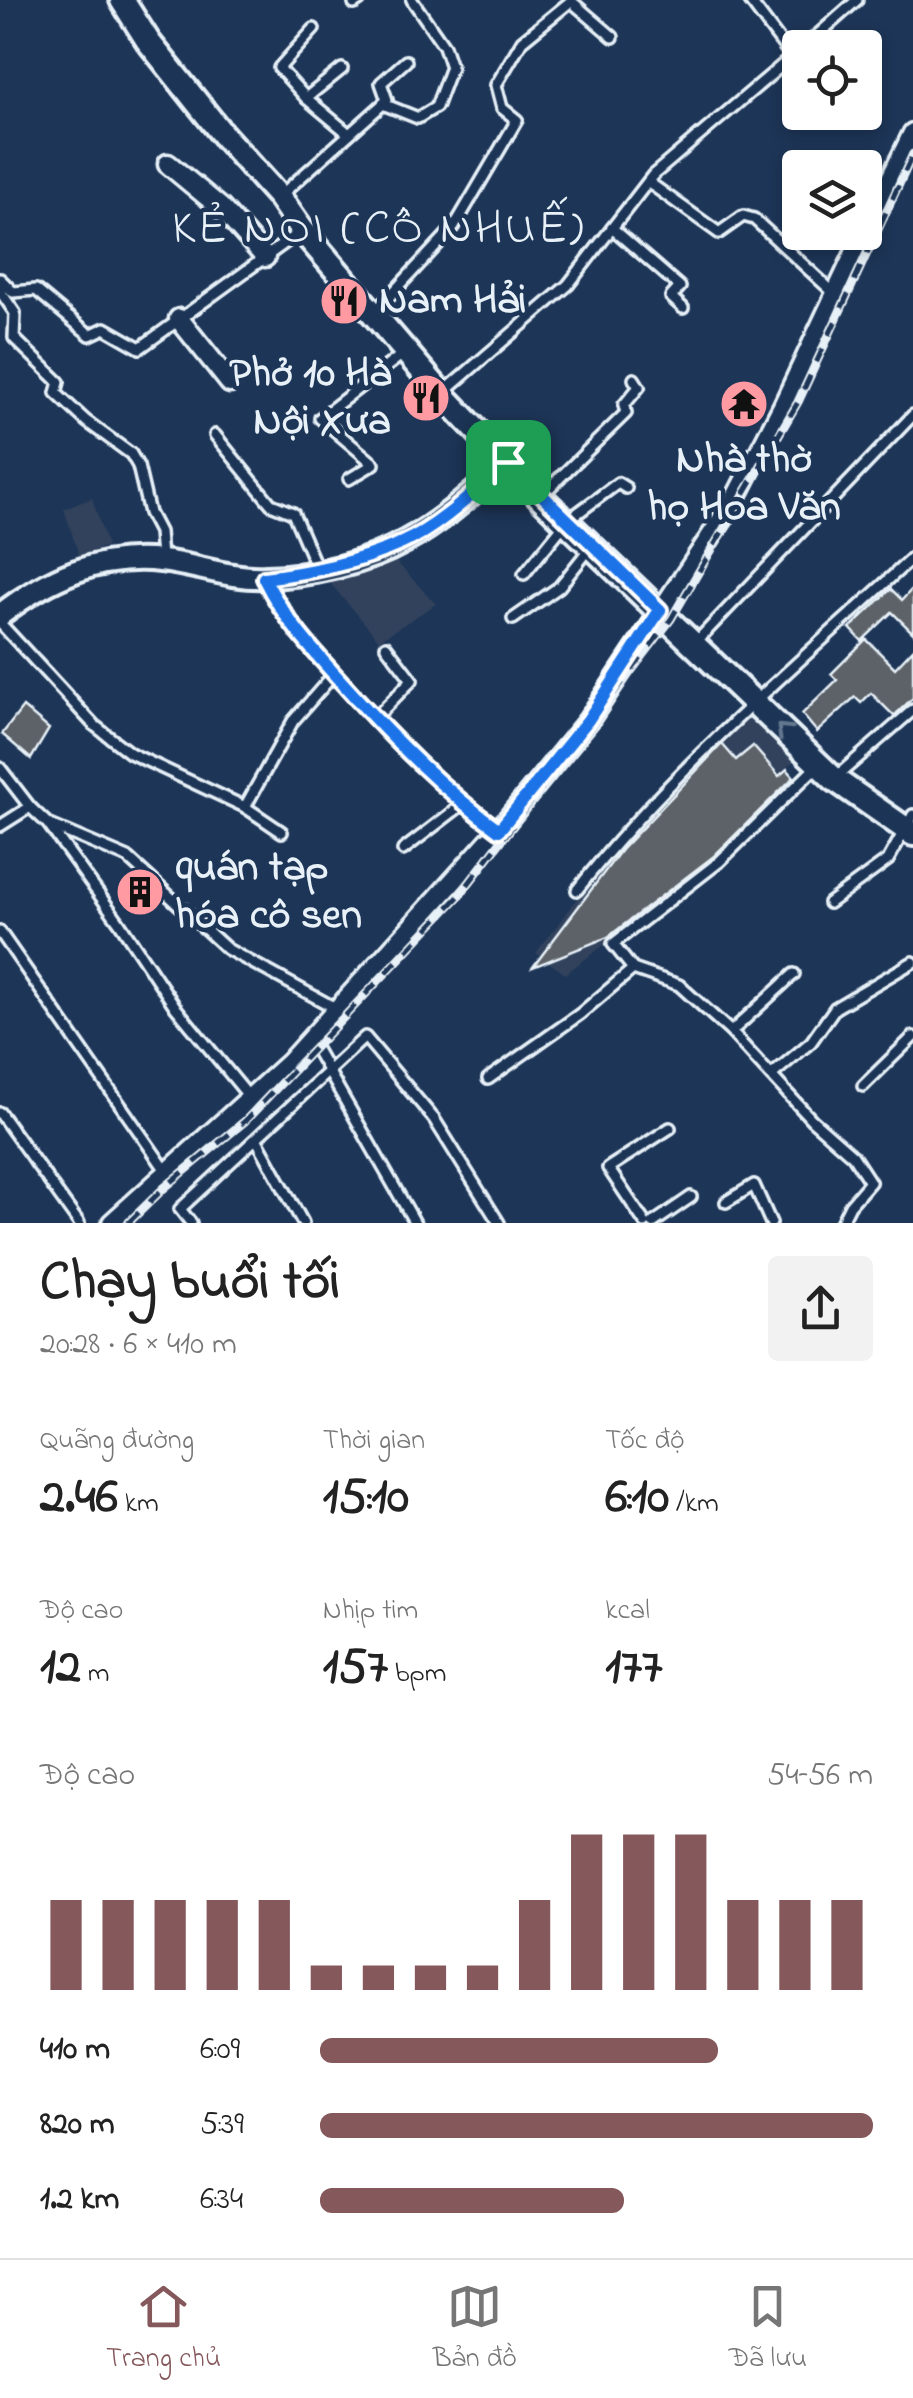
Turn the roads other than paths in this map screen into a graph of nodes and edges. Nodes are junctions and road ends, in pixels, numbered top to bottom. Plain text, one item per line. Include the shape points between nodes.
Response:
1 (122, 0) edge
2 (412, 0) edge
3 (748, 0) edge
4 (857, 0) edge
5 (572, 1) edge
6 (314, 29) dead end
7 (823, 30) edge
8 (782, 35) edge
9 (613, 37) dead end
10 (406, 61) dead end
11 (782, 66) edge
12 (342, 70) dead end
13 (306, 98) junction
14 (384, 104) junction
15 (913, 133) edge
16 (349, 134) junction
17 (168, 164) dead end
18 (648, 182) junction
19 (279, 197) junction
20 (882, 197) edge
21 (612, 228) junction
22 (302, 230) junction
23 (856, 250) edge
24 (265, 257) junction
25 (2, 281) edge
26 (834, 293) junction
27 (683, 308) dead end
28 (373, 314) junction
29 (180, 320) junction
30 (406, 352) junction
31 (634, 378) dead end
32 (230, 383) dead end
33 (442, 394) junction
34 (913, 416) edge
35 (215, 434) dead end
36 (508, 462) junction
37 (349, 479) dead end
38 (626, 488) dead end
39 (540, 496) junction
40 (567, 521) junction
41 (592, 545) junction
42 (913, 557) edge
43 (162, 561) junction
44 (318, 571) junction
45 (524, 574) dead end
46 (264, 578) junction
47 (660, 610) junction
48 (0, 615) edge
49 (514, 620) dead end
50 (0, 623) edge
51 (696, 643) junction
52 (386, 646) dead end
53 (334, 674) junction
54 (756, 704) junction
55 (913, 710) edge
56 (374, 719) junction
57 (0, 768) edge
58 (826, 772) junction
59 (463, 804) junction
60 (30, 807) junction
61 (245, 807) junction
62 (48, 824) junction
63 (0, 826) edge
64 (910, 826) edge
65 (499, 830) junction
66 (282, 832) dead end
67 (403, 850) dead end
68 (577, 890) dead end
69 (829, 902) dead end
70 (0, 932) edge
71 (913, 962) edge
72 (633, 969) junction
73 (794, 974) dead end
74 (337, 1009) junction
75 (730, 1032) junction
76 (913, 1037) edge
77 (310, 1039) junction
78 (329, 1070) junction
79 (772, 1074) junction
80 (488, 1079) dead end
81 (863, 1086) dead end
82 (244, 1109) junction
83 (0, 1113) edge
84 (670, 1128) dead end
85 (257, 1140) junction
86 (167, 1173) junction
87 (691, 1197) dead end
88 (726, 1202) dead end
89 (79, 1223) edge
90 (112, 1223) edge
91 (191, 1223) edge
92 (303, 1223) edge
93 (415, 1223) edge
94 (499, 1223) edge
95 (649, 1223) edge
96 (772, 1223) edge
97 (841, 1223) edge

1 - 19 main road via 222,135
2 - 14 lane via 451,67 436,107 418,118
3 - 8 lane
4 - 7 lane
5 - 9 lane
5 - 28 lane via 522,42 496,85 502,108 517,120 454,228
6 - 13 lane via 279,68
10 - 14 lane via 381,82
11 - 18 lane
12 - 13 lane
13 - 16 lane
14 - 16 lane
15 - 20 street
16 - 19 lane
17 - 24 street
18 - 21 lane
18 - 26 lane via 719,234 743,216 754,219
19 - 22 main road
21 - 27 lane via 680,288 671,298
21 - 33 lane via 568,285
22 - 24 lane
22 - 28 main road
23 - 26 street
24 - 29 lane
25 - 29 lane via 13,292 36,290 90,335 105,328 140,348
25 - 43 lane via 0,291 15,313 14,338 59,382 56,393 138,466
26 - 47 street via 732,503
28 - 30 main road
29 - 32 street
30 - 33 main road
30 - 37 lane via 320,418 374,464
31 - 39 lane via 639,386 626,412
33 - 36 main road
34 - 51 lane
35 - 44 lane via 272,504 293,513
36 - 39 main road
36 - 44 street via 405,542
38 - 40 lane via 618,484
39 - 40 main road
40 - 41 main road
40 - 45 lane
41 - 47 main road
41 - 49 lane via 559,588
42 - 54 lane
43 - 46 street
43 - 48 street via 82,567
44 - 46 street
46 - 53 lane via 292,627
47 - 51 main road
47 - 65 street via 588,720
50 - 61 lane via 94,726 130,753
51 - 54 main road
52 - 56 lane via 412,680
53 - 56 lane
53 - 61 lane via 293,722
58 -> 54 main road
54 - 68 lane via 673,779
55 - 58 lane
56 - 59 lane
57 - 60 lane
58 - 64 main road
58 - 72 lane via 613,944
59 - 65 lane
59 - 67 lane
60 - 62 lane
60 - 63 lane
61 - 66 lane
62 - 74 lane via 128,858 227,950
62 - 82 lane
64 - 69 lane via 888,860
65 - 74 street
70 - 86 lane
71 - 79 lane via 834,1008 811,1042
72 - 75 lane via 679,985
72 - 80 lane
73 - 75 lane
74 - 77 street
75 - 79 lane
76 - 81 lane
77 - 78 lane
77 - 82 street
78 - 85 lane
78 - 93 lane
78 - 94 lane via 365,1037 434,1119
79 - 97 lane via 870,1182
82 - 86 street
83 - 89 lane
84 - 95 lane via 608,1168
85 - 91 lane via 180,1209
85 - 92 lane
86 - 90 street
87 - 95 lane
88 - 96 lane via 754,1185

